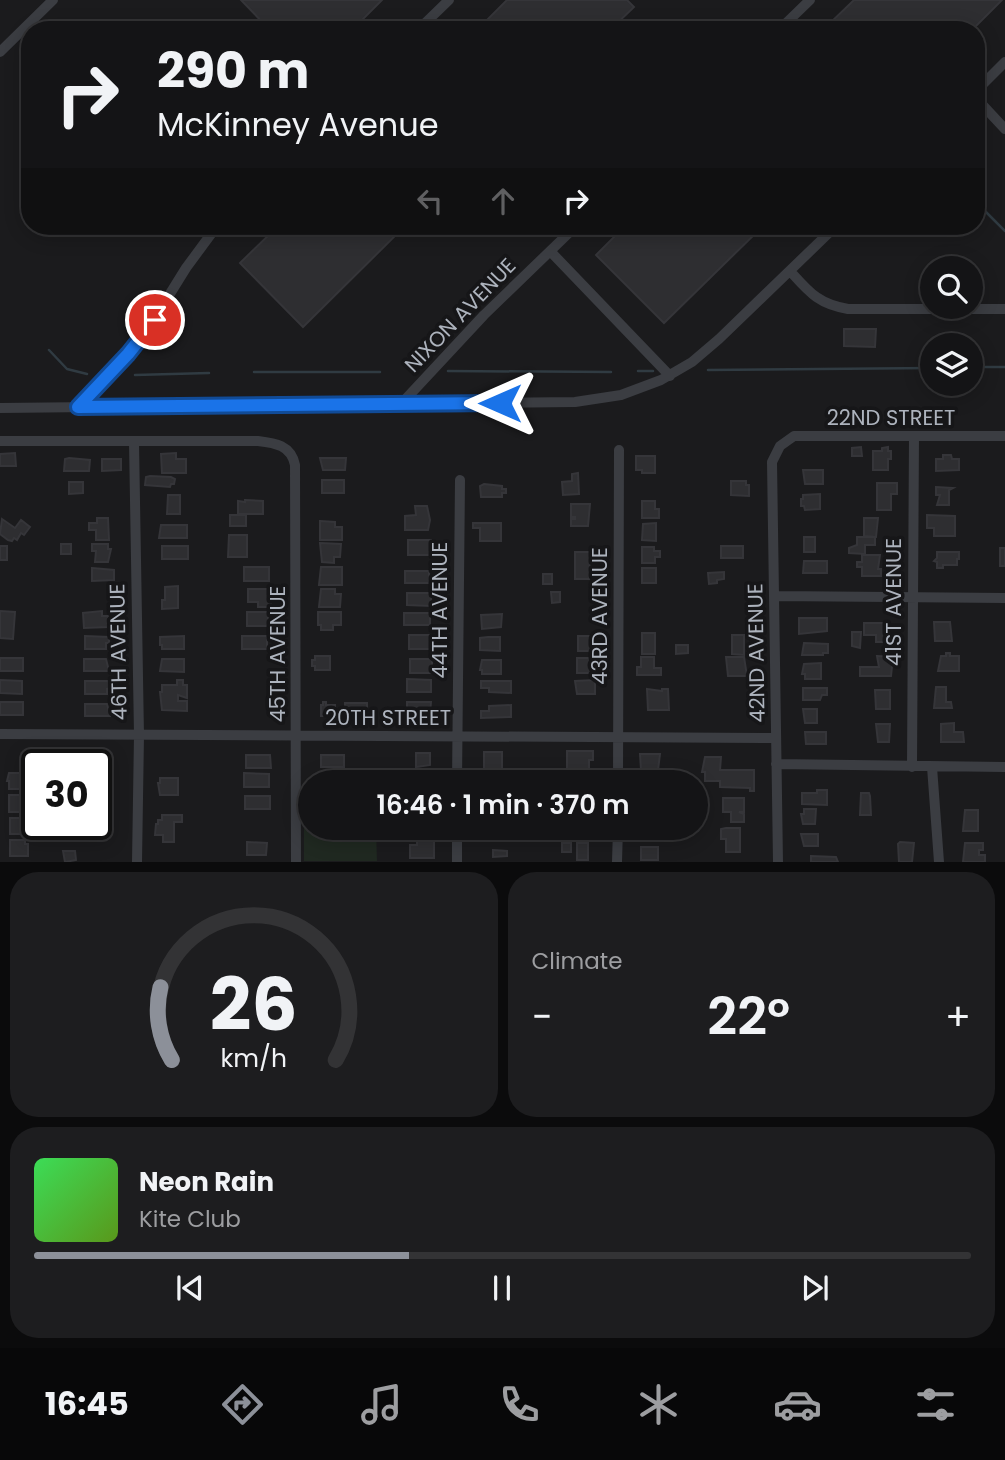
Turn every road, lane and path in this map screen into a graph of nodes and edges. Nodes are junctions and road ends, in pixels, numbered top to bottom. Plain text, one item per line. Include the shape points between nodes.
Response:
1 (53, 0) edge
2 (449, 0) edge
3 (810, 0) edge
4 (32, 21) edge
5 (427, 21) edge
6 (788, 21) edge
7 (21, 31) edge
8 (0, 52) edge
9 (1005, 62) edge
10 (985, 82) edge
11 (985, 108) edge
12 (1005, 129) edge
13 (210, 235) edge
14 (567, 235) edge
15 (827, 235) edge
16 (550, 251) junction
17 (790, 271) junction
18 (1005, 309) edge
19 (670, 376) junction
20 (402, 403) junction
21 (78, 407) junction
22 (0, 408) edge
23 (1005, 436) edge
24 (914, 437) junction
25 (0, 441) edge
26 (134, 442) junction
27 (780, 446) joint
28 (619, 450) dead end
29 (460, 480) dead end
30 (775, 596) junction
31 (912, 598) junction
32 (1005, 598) edge
33 (0, 734) edge
34 (139, 735) junction
35 (296, 736) junction
36 (618, 736) junction
37 (458, 737) junction
38 (776, 738) junction
39 (776, 764) junction
40 (912, 767) junction
41 (932, 767) junction
42 (1005, 767) edge
43 (457, 770) edge
44 (618, 770) edge
45 (457, 840) edge
46 (618, 840) edge
47 (137, 862) edge
48 (296, 862) edge
49 (457, 862) edge
50 (617, 862) edge
51 (778, 862) edge
52 (939, 862) edge

1 - 4 street
2 - 5 street
3 - 6 street
7 - 8 street
9 - 10 street
11 - 12 street
13 - 21 street via 145,334
14 - 16 street, NIXON AVENUE
15 - 17 street
16 - 19 street
16 - 20 street, NIXON AVENUE
17 - 18 street via 812,295 834,307
17 - 19 street via 719,339
19 - 20 street via 621,395 575,402
20 - 21 street
21 - 22 street
23 - 24 street, 22ND STREET
24 - 27 street, 22ND STREET via 794,436
24 - 31 street, 41ST AVENUE
25 - 26 street
26 - 34 street, 46TH AVENUE
26 - 35 street, 45TH AVENUE via 258,441 280,444 291,453 295,465
27 - 30 street, 42ND AVENUE via 772,462
28 - 36 street, 43RD AVENUE
29 - 37 street, 44TH AVENUE
30 - 31 street
30 - 38 street, 42ND AVENUE
31 - 32 street
31 - 40 street, 41ST AVENUE
33 - 34 street, 20TH STREET
34 - 35 street, 20TH STREET
34 - 47 street, 46TH AVENUE
35 - 37 street, 20TH STREET
35 - 48 street, 45TH AVENUE
36 - 37 street, 20TH STREET
36 - 38 street, 20TH STREET
36 - 44 street, 43RD AVENUE
37 - 43 street, 44TH AVENUE
38 - 39 street, 42ND AVENUE
39 - 40 street
39 - 51 street, 42ND AVENUE
40 - 41 street
41 - 42 street
41 - 52 street
45 - 49 street
46 - 50 street

